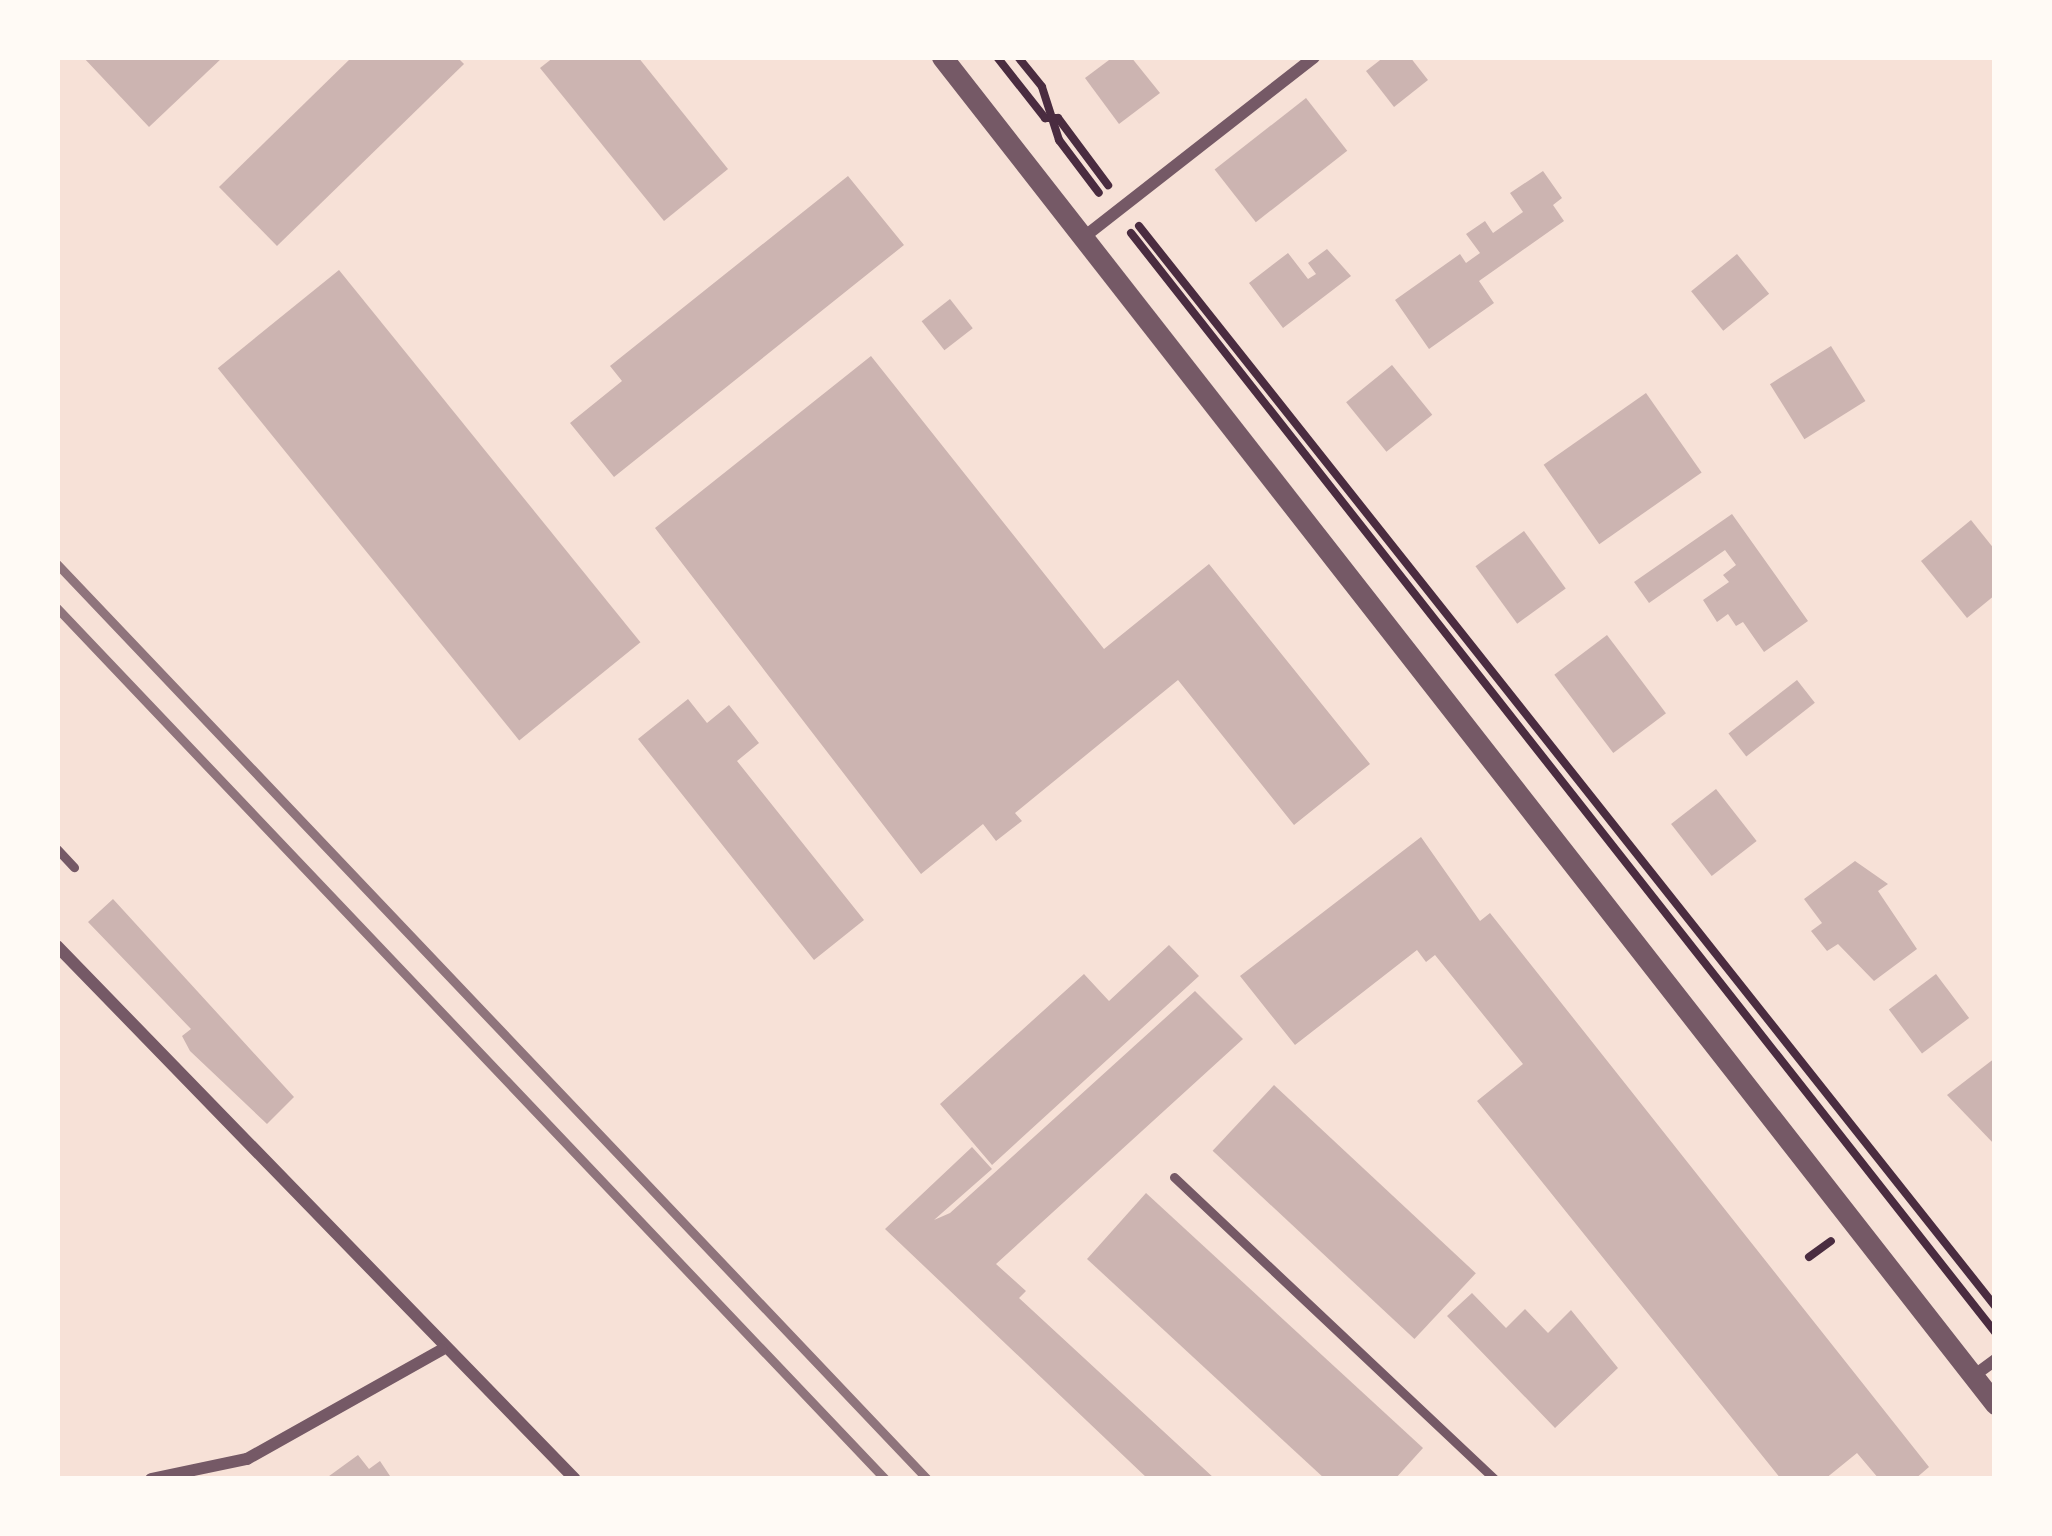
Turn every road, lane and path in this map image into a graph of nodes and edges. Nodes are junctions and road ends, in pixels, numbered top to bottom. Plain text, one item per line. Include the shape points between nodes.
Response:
1 (942, 57) edge
2 (997, 57) edge
3 (1018, 57) edge
4 (1314, 57) edge
5 (1053, 119) junction
6 (1118, 209) junction
7 (1084, 237) junction
8 (57, 849) edge
9 (74, 867) dead end
10 (57, 946) edge
11 (1174, 1178) dead end
12 (1995, 1306) edge
13 (1995, 1331) edge
14 (441, 1350) junction
15 (1995, 1360) edge
16 (1972, 1378) junction
17 (1995, 1404) edge
18 (151, 1479) edge
19 (575, 1479) edge
20 (1494, 1479) edge

1 - 7 street
2 - 5 path
3 - 5 path
4 - 6 street
5 - 6 path
6 - 7 street
6 - 12 path
6 - 13 path
7 - 16 street via 1857,1219
8 - 9 lane
10 - 14 street
11 - 20 lane
14 - 18 street via 247,1459
14 - 19 street
15 - 16 street
16 - 17 street

